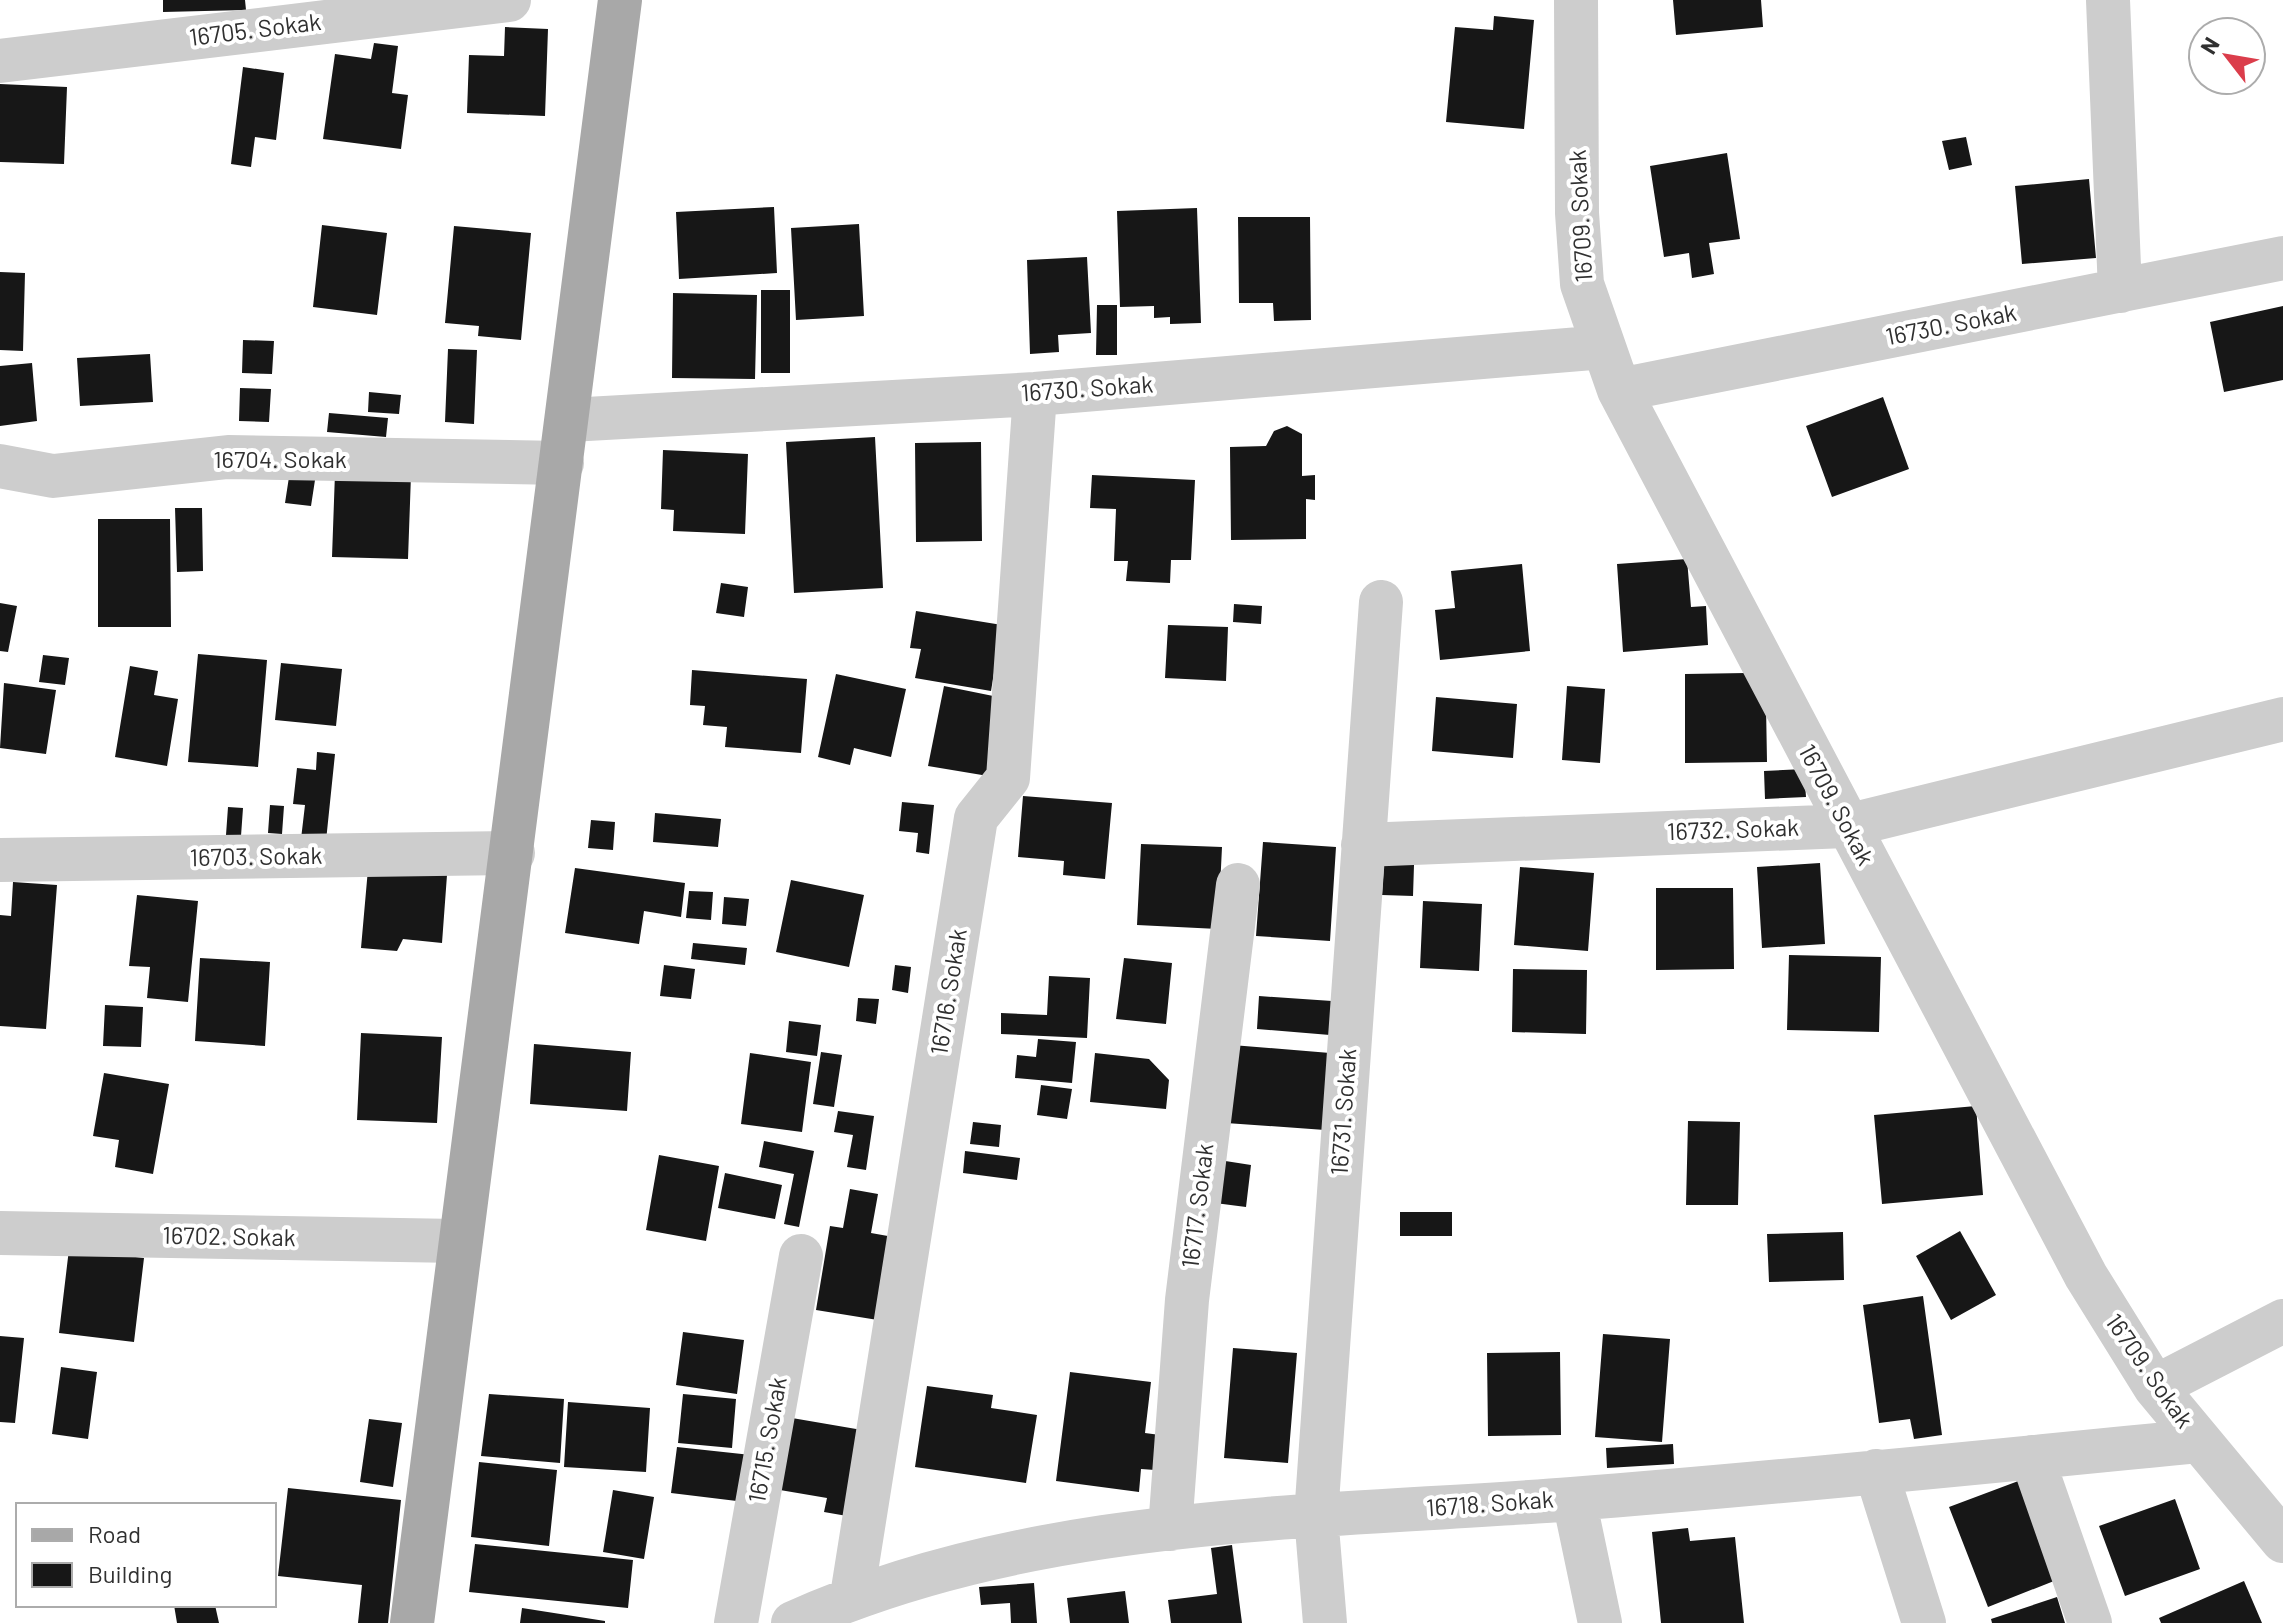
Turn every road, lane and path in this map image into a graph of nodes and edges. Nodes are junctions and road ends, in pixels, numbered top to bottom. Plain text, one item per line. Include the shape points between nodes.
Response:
1 (509, 0) edge
2 (620, 0) edge
3 (1576, 0) edge
4 (2108, 0) edge
5 (0, 61) edge
6 (2283, 258) edge
7 (2120, 291) junction
8 (1604, 347) junction
9 (1619, 390) junction
10 (1035, 394) junction
11 (569, 420) junction
12 (562, 463) junction
13 (0, 466) edge
14 (1381, 602) dead end
15 (2283, 719) edge
16 (1846, 826) junction
17 (1363, 845) junction
18 (513, 853) junction
19 (0, 860) edge
20 (1238, 885) dead end
21 (0, 1233) edge
22 (458, 1241) junction
23 (801, 1256) dead end
24 (2283, 1321) edge
25 (2155, 1387) junction
26 (2199, 1441) junction
27 (2032, 1457) junction
28 (1876, 1471) junction
29 (1574, 1499) junction
30 (1316, 1516) junction
31 (1170, 1529) junction
32 (2283, 1541) edge
33 (852, 1596) junction
34 (412, 1623) edge
35 (736, 1623) edge
36 (793, 1623) edge
37 (1325, 1623) edge
38 (1600, 1623) edge
39 (1924, 1623) edge
40 (2090, 1623) edge

1 - 5 street, 16705. Sokak
2 - 11 main road
3 - 8 street, 16709. Sokak via 1582,284
4 - 7 street
6 - 7 street, 16730. Sokak
7 - 9 street, 16730. Sokak
8 - 9 street, 16709. Sokak
8 - 10 street, 16730. Sokak
9 - 16 street, 16709. Sokak
10 - 11 street, 16730. Sokak
10 - 33 street, 16716. Sokak via 1008,778 976,818
11 - 12 main road
12 - 13 street, 16704. Sokak via 228,457 53,476
12 - 18 main road
14 - 17 street, 16731. Sokak
15 - 16 street, 16732. Sokak
16 - 17 street, 16732. Sokak
16 - 25 street, 16709. Sokak via 2086,1276
17 - 30 street, 16731. Sokak
18 - 19 street, 16703. Sokak
18 - 22 main road
20 - 31 street, 16717. Sokak via 1187,1300
21 - 22 street, 16702. Sokak
22 - 34 main road
23 - 35 street, 16715. Sokak
24 - 25 street
25 - 26 street, 16709. Sokak
26 - 27 street, 16718. Sokak
26 - 32 street, 16709. Sokak
27 - 28 street, 16718. Sokak
27 - 40 street
28 - 29 street, 16718. Sokak
28 - 39 street
29 - 30 street, 16718. Sokak
29 - 38 street
30 - 31 street, 16718. Sokak
30 - 37 street, 16731. Sokak
31 - 33 street, 16718. Sokak via 1046,1547
33 - 36 street, 16718. Sokak

